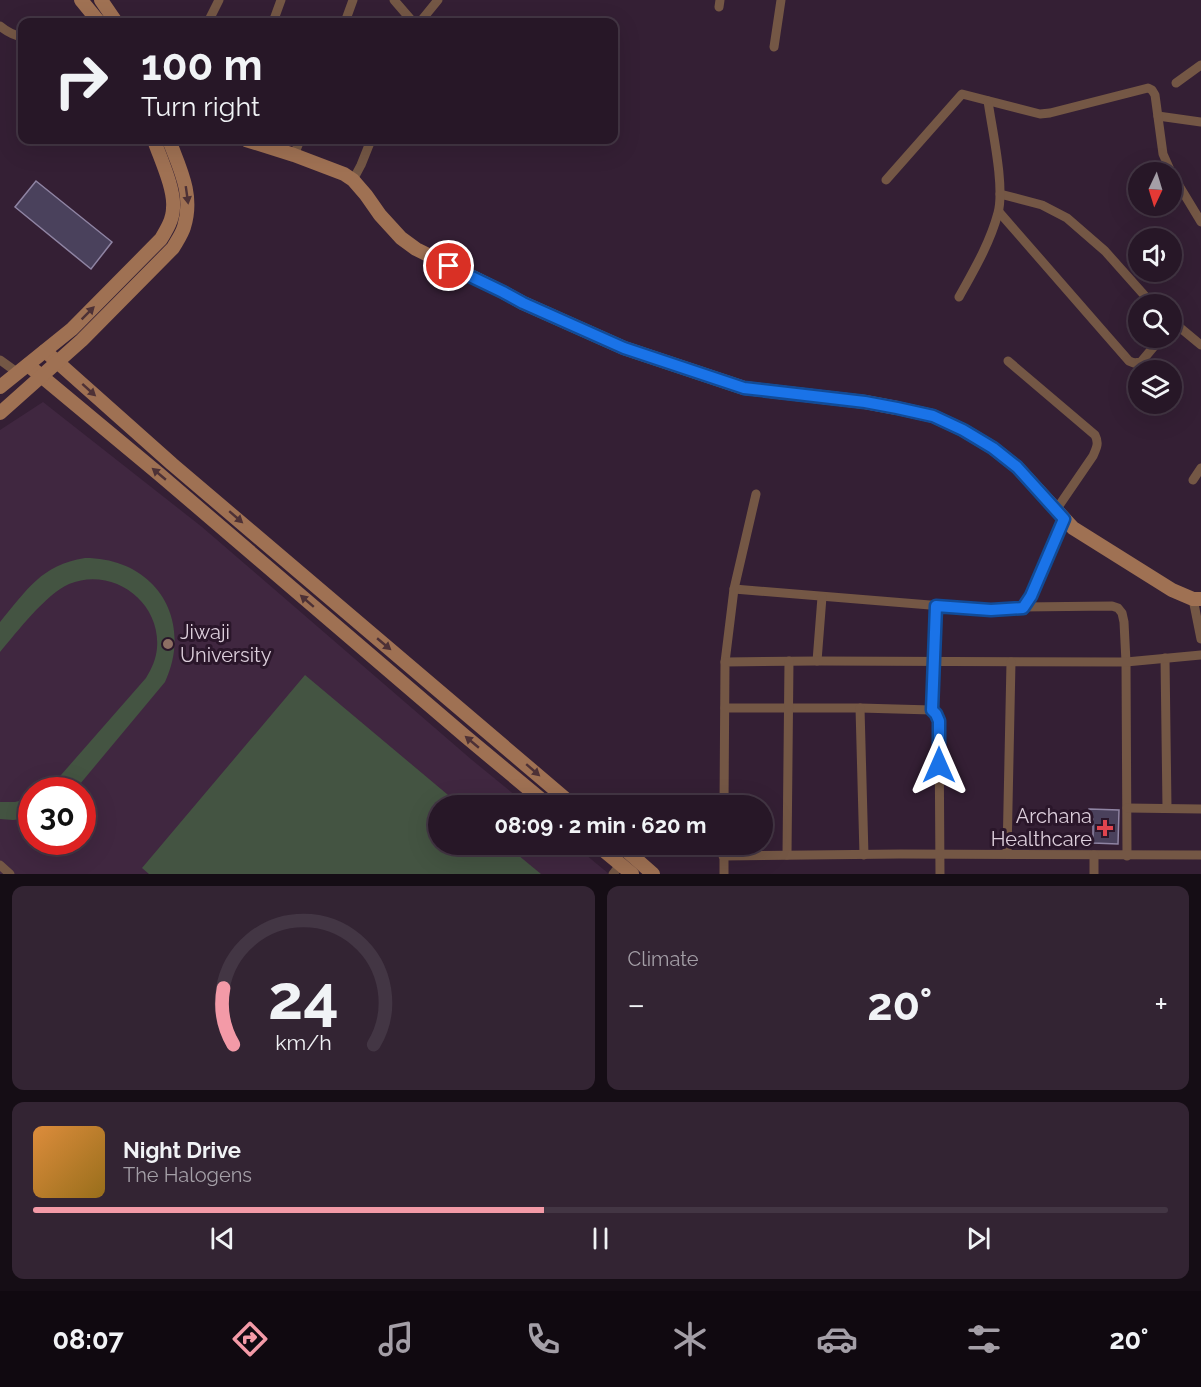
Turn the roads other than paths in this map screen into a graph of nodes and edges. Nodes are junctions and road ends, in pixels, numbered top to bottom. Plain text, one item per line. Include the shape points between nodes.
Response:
1 (81, 0) edge
2 (219, 0) edge
3 (281, 0) edge
4 (353, 0) edge
5 (394, 0) edge
6 (438, 0) edge
7 (781, 0) edge
8 (104, 3) edge
9 (95, 18) edge
10 (96, 18) edge
11 (113, 18) edge
12 (210, 18) edge
13 (274, 18) edge
14 (346, 18) edge
15 (410, 18) edge
16 (423, 18) edge
17 (0, 26) edge
18 (18, 36) edge
19 (774, 47) dead end
20 (1201, 65) edge
21 (1176, 83) dead end
22 (988, 101) junction
23 (1158, 116) junction
24 (1201, 122) edge
25 (155, 144) edge
26 (170, 144) edge
27 (259, 144) edge
28 (298, 144) edge
29 (369, 144) edge
30 (294, 155) junction
31 (1166, 162) edge
32 (352, 180) junction
33 (886, 180) dead end
34 (1182, 191) edge
35 (1000, 194) junction
36 (999, 212) junction
37 (1201, 222) edge
38 (1142, 294) edge
39 (959, 297) dead end
40 (1182, 330) edge
41 (1201, 345) edge
42 (1153, 348) edge
43 (45, 351) junction
44 (0, 360) edge
45 (1008, 361) dead end
46 (57, 362) junction
47 (23, 369) junction
48 (41, 376) junction
49 (0, 387) edge
50 (0, 413) edge
51 (1201, 468) edge
52 (1193, 480) dead end
53 (756, 494) dead end
54 (1060, 514) junction
55 (734, 588) junction
56 (822, 597) junction
57 (1197, 599) edge
58 (936, 606) junction
59 (1023, 608) junction
60 (1201, 639) edge
61 (1201, 655) edge
62 (1165, 658) junction
63 (789, 661) junction
64 (817, 661) junction
65 (725, 662) junction
66 (934, 662) junction
67 (1011, 662) junction
68 (1126, 662) junction
69 (725, 708) junction
70 (788, 708) junction
71 (860, 708) junction
72 (932, 710) junction
73 (536, 795) edge
74 (561, 795) edge
75 (724, 795) edge
76 (1127, 808) junction
77 (1167, 808) junction
78 (1201, 809) edge
79 (1007, 854) junction
80 (605, 855) edge
81 (631, 855) edge
82 (787, 855) junction
83 (864, 855) junction
84 (939, 855) junction
85 (1094, 855) junction
86 (1201, 855) edge
87 (723, 856) joint
88 (1127, 856) junction
89 (0, 865) edge
90 (617, 869) edge
91 (10, 874) edge
92 (632, 874) edge
93 (653, 874) edge
94 (724, 874) edge
95 (940, 874) edge
96 (1094, 874) edge

1 - 9 main road
2 - 12 street
3 - 13 street
4 - 14 street
5 - 15 street
6 - 16 street
7 - 19 street
8 - 10 main road
8 - 11 main road
17 - 18 street
20 - 21 street
22 - 23 street via 1040,114 1148,88 1155,95
22 - 33 street via 962,94
22 - 35 street
23 - 24 street
23 - 31 street
43 -> 25 main road via 161,239 170,224 172,192
26 -> 46 main road via 186,188 184,229 173,248
27 - 30 main road
28 - 30 street
29 - 32 street
30 - 32 main road
32 - 54 main road via 394,230 416,249 523,303 624,348 744,388 865,402 933,416 993,448 1017,467
34 - 37 street
35 - 36 street
35 - 38 street via 1042,205 1067,218 1105,251
36 - 39 street via 982,258
36 - 42 street via 1129,360 1141,362
40 - 41 street
43 - 46 main road
43 - 47 main road
44 - 47 street
45 - 54 street via 1098,441
46 - 48 main road
46 -> 74 main road
47 - 48 main road
47 - 49 main road
48 - 50 main road
73 -> 48 main road
51 - 52 street
53 - 55 street
54 - 57 main road via 1073,528 1162,584
54 - 59 street via 1031,596
55 - 56 street
55 - 65 street
56 - 58 street
56 - 64 street
57 - 60 street
58 - 59 street
58 - 66 street
59 - 68 street via 1118,608 1124,622
61 - 62 street
62 - 68 street
62 - 77 street
63 - 64 street
63 - 65 street
63 - 70 street
64 - 66 street
65 - 69 street
66 - 67 street
66 - 72 street
67 - 68 street
67 - 79 street
68 - 76 street
69 - 70 street
69 - 75 street
70 - 71 street
70 - 82 street
71 - 72 street
71 - 83 street
72 - 84 street via 939,721
76 - 77 street
76 - 88 street
77 - 78 street
79 - 84 street
79 - 85 street
80 - 90 main road
81 - 93 main road
82 - 83 street
82 - 87 street
83 - 84 street
84 - 95 street
85 - 88 street
85 - 96 street
86 - 88 street
87 - 94 street
89 - 91 street
90 - 92 main road

